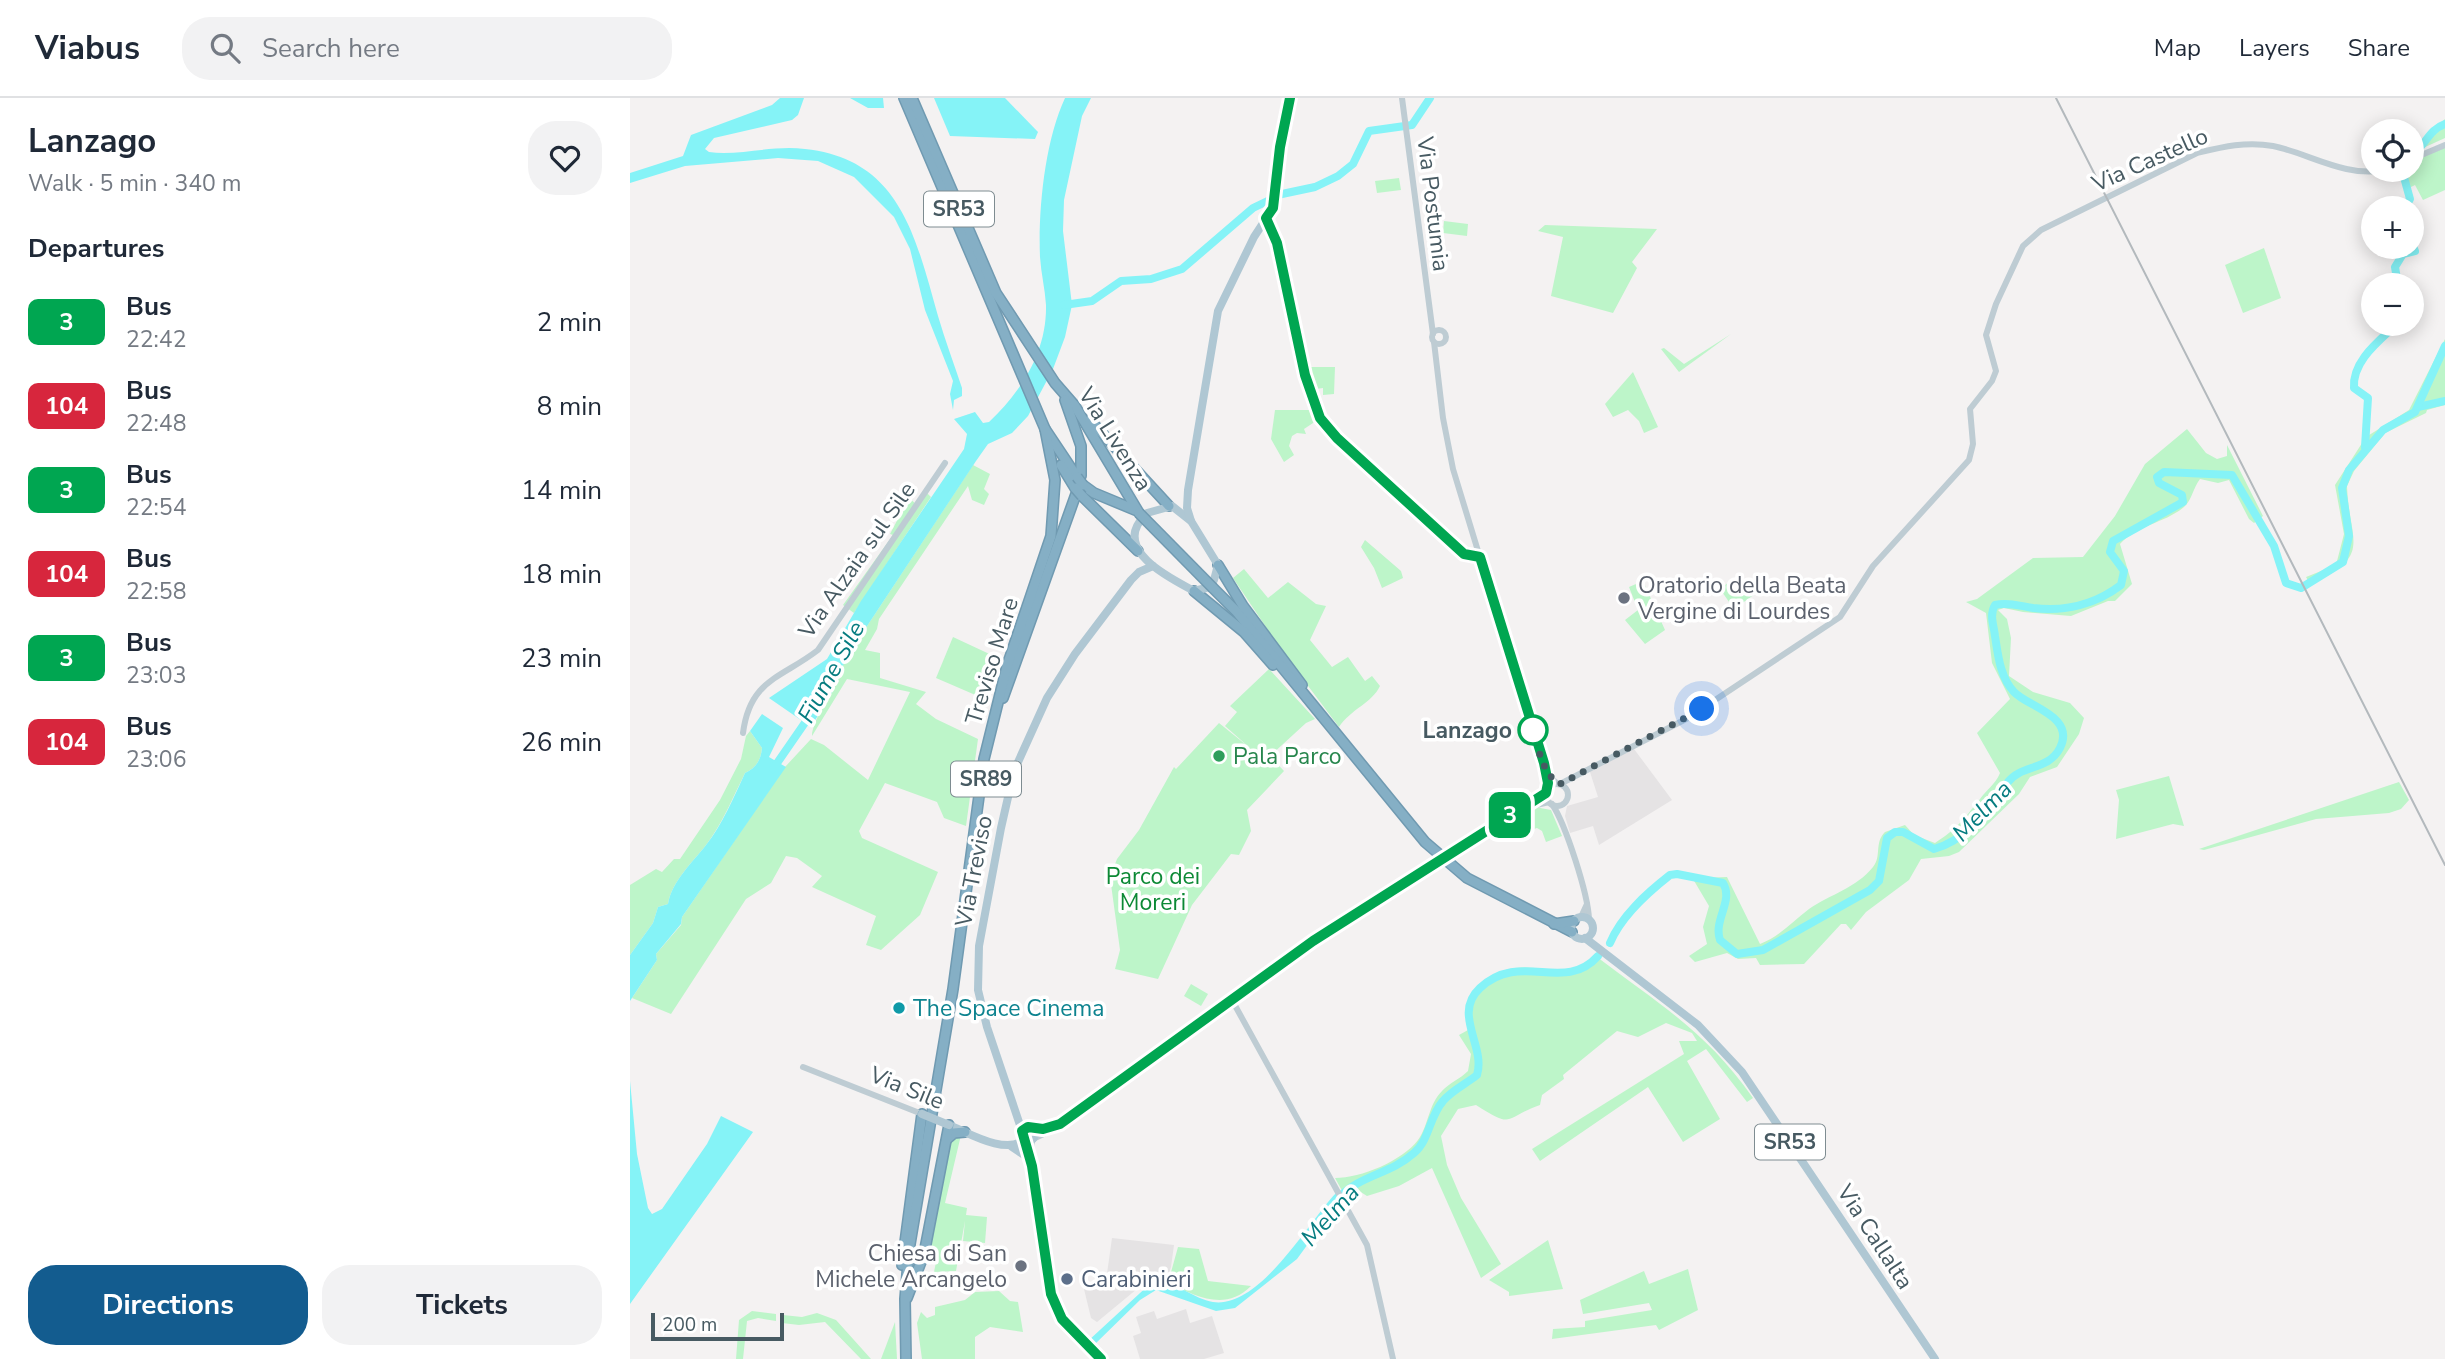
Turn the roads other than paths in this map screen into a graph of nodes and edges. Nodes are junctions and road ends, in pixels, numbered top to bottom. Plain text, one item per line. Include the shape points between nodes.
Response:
1 (904, 98) edge
2 (912, 98) edge
3 (1290, 98) edge
4 (1402, 98) edge
5 (2445, 145) edge
6 (2424, 154) edge
7 (2361, 168) edge
8 (1266, 218) junction
9 (1436, 332) junction
10 (1434, 342) junction
11 (1443, 344) junction
12 (1436, 366) junction
13 (1055, 383) junction
14 (1075, 406) junction
15 (1046, 433) junction
16 (945, 463) dead end
17 (1079, 486) junction
18 (1188, 490) junction
19 (1170, 506) junction
20 (1142, 516) junction
21 (1191, 521) junction
22 (1138, 551) junction
23 (1480, 557) junction
24 (1218, 565) junction
25 (1153, 566) junction
26 (1131, 580) junction
27 (1211, 585) junction
28 (1194, 591) junction
29 (1310, 699) junction
30 (743, 733) dead end
31 (1544, 763) junction
32 (1574, 776) junction
33 (1559, 784) junction
34 (1547, 791) junction
35 (1567, 791) junction
36 (1564, 802) junction
37 (1550, 803) junction
38 (1522, 808) junction
39 (1560, 820) junction
40 (1448, 855) dead end
41 (1437, 861) dead end
42 (967, 895) junction
43 (964, 917) junction
44 (1581, 919) junction
45 (1552, 924) junction
46 (1592, 930) junction
47 (1572, 932) junction
48 (1585, 938) junction
49 (1611, 955) junction
50 (953, 989) junction
51 (1232, 1000) junction
52 (803, 1067) dead end
53 (922, 1114) junction
54 (949, 1125) junction
55 (965, 1132) junction
56 (1027, 1135) junction
57 (947, 1139) junction
58 (998, 1143) junction
59 (1012, 1147) junction
60 (1031, 1162) junction
61 (905, 1293) junction
62 (905, 1306) junction
63 (906, 1359) edge
64 (1101, 1359) edge
65 (1393, 1359) edge
66 (1935, 1359) edge

1 - 15 highway, SR53
2 - 13 highway, Via Livenza / SR53 via 1010,317
3 - 8 main road via 1273,205
4 - 9 street, Via Postumia via 1429,314
5 - 6 street
7 - 32 street, Via Castello via 2337,166 2259,144 2222,147 2197,153 2041,230 2023,246 1986,335 1996,371 1970,409 1973,453 1873,566 1840,617 1688,718
8 - 18 main road via 1218,310
8 - 23 street via 1277,243 1305,375 1320,418 1464,554
9 - 10 street, Via Postumia
9 - 11 street, Via Postumia via 1446,335
10 - 11 street
10 - 12 street, Via Postumia
11 - 12 street, Via Postumia
12 - 23 street, Via Postumia via 1453,469
13 - 14 highway, Via Livenza / SR53
13 - 17 highway, Treviso Mare / SR89 via 1081,446
14 - 19 highway
14 - 20 highway, Via Livenza / SR53
15 - 17 highway
15 - 42 highway, Treviso Mare / SR89 via 1055,480 1051,536 996,705 984,759
16 - 30 street, Via Alzaia sul Sile via 818,650 760,689 749,706
17 - 20 highway, Via Livenza / SR53
17 - 22 highway
17 - 50 highway, Treviso Mare / SR89 via 1000,708
18 - 19 main road
18 - 21 main road
19 - 20 main road
19 - 21 main road
20 - 22 main road, Via Treviso via 1135,531
20 - 27 highway, SR53, bridge
21 - 24 main road
22 - 25 main road
22 - 26 main road, Via Treviso
23 - 31 street
24 - 27 main road
24 - 29 highway
25 - 26 main road, Via Treviso
25 - 28 main road
26 - 56 main road, Via Treviso via 1047,698 1014,771 978,950 978,989 987,1027
27 - 28 main road
27 - 29 highway, SR53
28 - 29 highway via 1244,632 1288,683
29 - 45 highway, SR53 via 1425,842 1467,878
31 - 33 street
31 - 34 street
32 - 33 street
32 - 35 street
33 - 34 street
33 - 35 street
34 - 37 street
34 - 38 street
35 - 36 street
36 - 37 street
36 - 39 street
37 - 38 street
37 - 39 street
38 - 40 street
39 - 44 street via 1588,903
41 - 51 street
42 - 43 highway, Treviso Mare / SR89
42 - 43 highway via 956,904
43 - 50 highway, Treviso Mare / SR89
44 - 45 highway
44 - 46 main road, Via Callalta
44 - 47 main road
45 - 47 highway, SR53
46 - 48 main road
46 - 49 main road, Via Callalta / SR53
47 - 48 main road, Via Callalta
48 - 49 main road, Via Callalta / SR53
49 - 66 main road, Via Callalta / SR53 via 1698,1025 1742,1072
50 - 61 highway, Treviso Mare / SR89
51 - 56 street via 1060,1124
51 - 65 street via 1367,1245
52 - 53 street, Via Sile
53 - 54 main road, Via Sile, bridge
53 - 61 highway via 902,1247
54 - 55 main road, Via Sile
54 - 57 highway
55 - 57 highway
55 - 58 main road, Via Sile
56 - 58 main road via 1012,1143
56 - 59 main road
56 - 60 street
57 - 62 highway via 924,1254
58 - 59 main road, Via Sile
59 - 60 main road, Via Sile
60 - 64 street via 1051,1294 1062,1319
61 - 62 highway, SR89
62 - 63 highway, SR89

